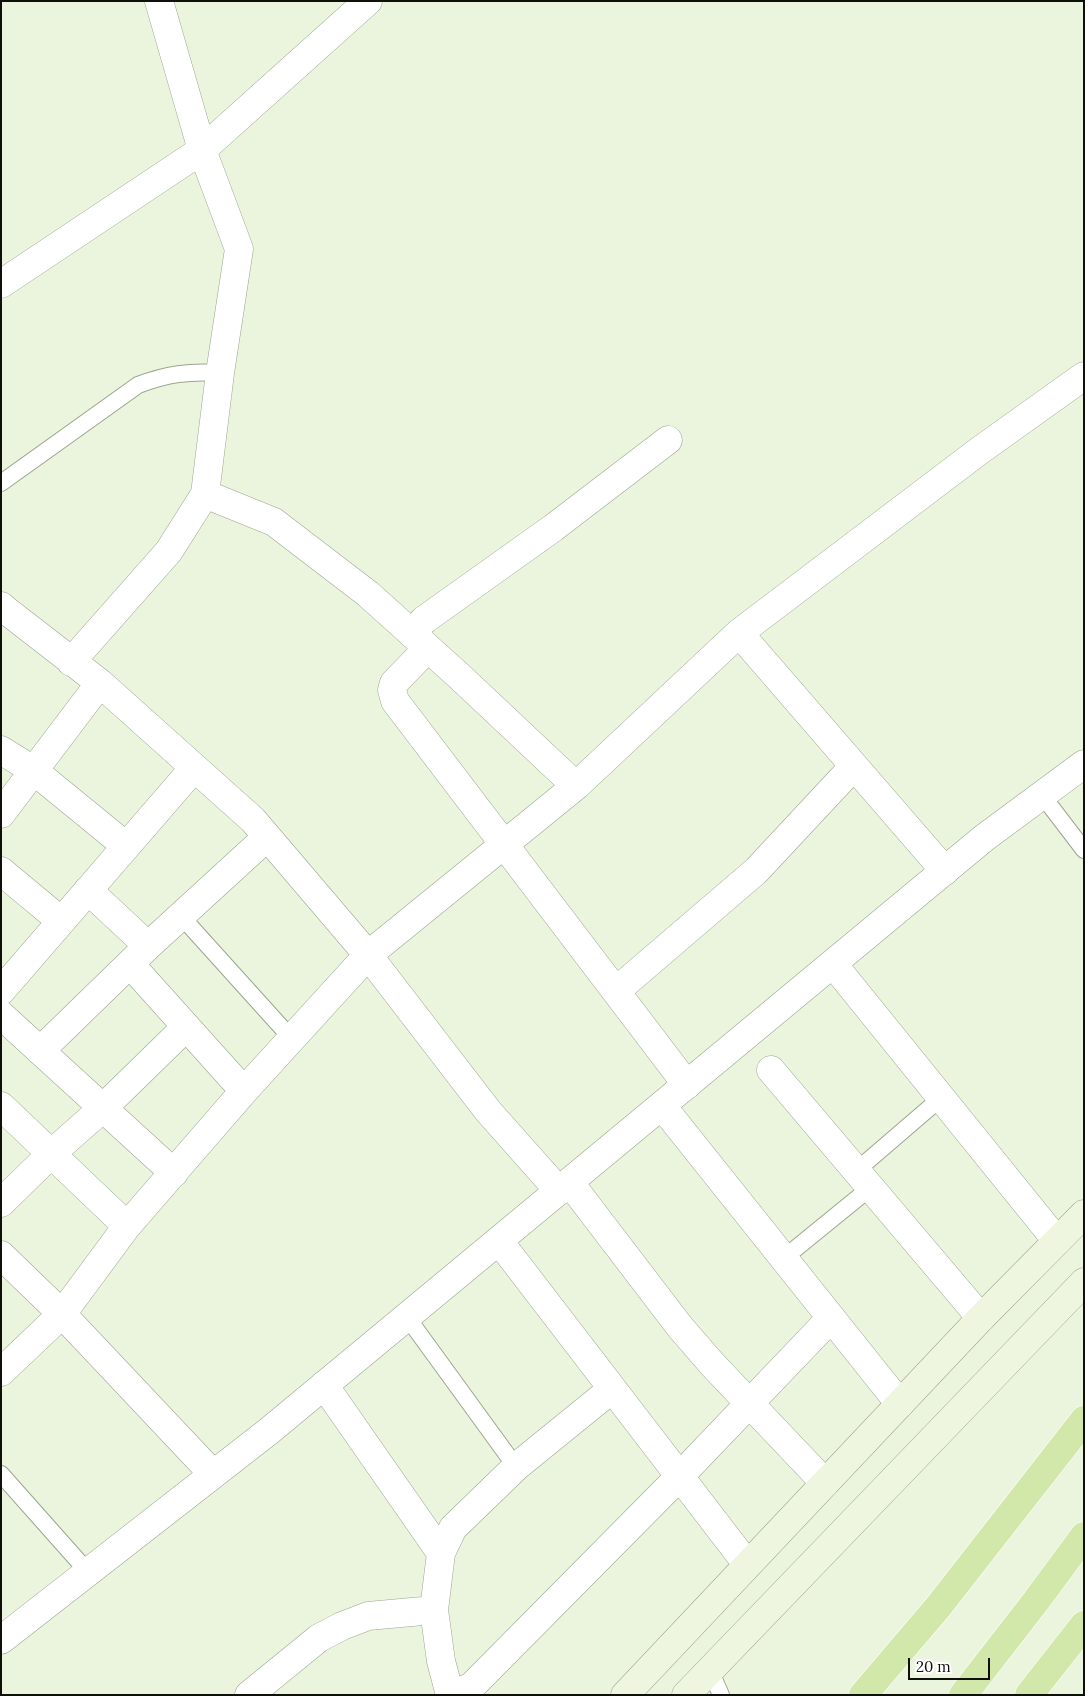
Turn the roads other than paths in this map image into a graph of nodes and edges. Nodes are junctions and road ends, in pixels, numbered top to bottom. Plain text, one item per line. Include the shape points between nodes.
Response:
1 (159, 1) edge
2 (368, 1) edge
3 (202, 150) junction
4 (1, 284) edge
5 (220, 373) junction
6 (1084, 376) edge
7 (668, 440) dead end
8 (1, 483) edge
9 (205, 494) junction
10 (3, 612) edge
11 (739, 634) junction
12 (420, 641) junction
13 (71, 662) junction
14 (100, 684) junction
15 (1, 750) edge
16 (1084, 764) edge
17 (854, 766) junction
18 (194, 768) junction
19 (33, 770) junction
20 (576, 786) junction
21 (1042, 795) junction
22 (1, 814) edge
23 (267, 837) junction
24 (505, 844) junction
25 (126, 846) junction
26 (1084, 850) edge
27 (1, 871) edge
28 (945, 871) junction
29 (88, 890) junction
30 (181, 916) junction
31 (61, 921) junction
32 (139, 955) junction
33 (368, 955) junction
34 (833, 964) junction
35 (1, 991) edge
36 (616, 991) junction
37 (186, 1026) junction
38 (5, 1027) edge
39 (292, 1039) junction
40 (40, 1050) junction
41 (770, 1070) dead end
42 (687, 1085) junction
43 (244, 1091) junction
44 (942, 1098) junction
45 (1, 1106) edge
46 (662, 1106) junction
47 (103, 1108) junction
48 (52, 1153) junction
49 (174, 1173) junction
50 (863, 1179) junction
51 (565, 1187) junction
52 (1, 1203) edge
53 (1084, 1214) edge
54 (128, 1226) junction
55 (499, 1241) junction
56 (1057, 1241) junction
57 (1, 1255) edge
58 (784, 1258) junction
59 (1084, 1282) edge
60 (62, 1314) junction
61 (407, 1317) junction
62 (831, 1318) junction
63 (981, 1318) junction
64 (1, 1372) edge
65 (324, 1385) junction
66 (612, 1388) junction
67 (749, 1403) junction
68 (900, 1404) junction
69 (1084, 1420) edge
70 (516, 1467) junction
71 (1, 1474) edge
72 (213, 1474) junction
73 (680, 1476) junction
74 (825, 1483) junction
75 (1084, 1536) edge
76 (441, 1553) junction
77 (747, 1564) junction
78 (88, 1572) junction
79 (434, 1610) junction
80 (1083, 1625) edge
81 (1, 1640) edge
82 (710, 1670) junction
83 (249, 1695) edge
84 (450, 1695) edge
85 (625, 1695) edge
86 (686, 1695) edge
87 (721, 1695) edge
88 (863, 1695) edge
89 (963, 1695) edge
90 (1029, 1695) edge

1 - 3 street
2 - 3 street
3 - 4 street
3 - 5 street via 239,249
5 - 8 lane via 176,373 138,385
5 - 9 street
6 - 11 street via 979,451
7 - 12 street via 553,528 424,620
9 - 12 street via 274,522 368,594
9 - 13 street via 170,552
10 - 13 street
11 - 17 street
11 - 20 street
12 - 20 street
12 - 24 street via 394,683 395,700
13 - 14 street
14 - 18 street
14 - 19 street
15 - 19 street
16 - 21 street
17 - 28 street
17 - 36 street via 756,871
18 - 23 street
18 - 25 street
19 - 22 street
19 - 25 street
20 - 24 street
21 - 26 lane
21 - 28 street
23 - 30 street
23 - 33 street
24 - 33 street
24 - 36 street
25 - 29 street
27 - 31 street
28 - 34 street
29 - 31 street
29 - 32 street
30 - 32 street
30 - 39 lane
31 - 35 street
32 - 37 street
32 - 40 street
33 - 39 street
33 - 51 street via 488,1110
34 - 42 street
34 - 44 street
36 - 42 street
37 - 43 street
37 - 47 street
38 - 40 street
39 - 43 street
40 - 47 street
41 - 50 street
42 - 46 street
43 - 49 street
44 - 50 lane
44 - 56 street
45 - 48 street
46 - 51 street
46 - 58 street
47 - 48 street
47 - 49 street
48 - 52 street
48 - 54 street
49 - 54 street
50 - 58 lane
50 - 63 street
51 - 55 street
51 - 67 street via 713,1366
53 - 56 main road
54 - 60 street
55 - 61 street
55 - 66 street
56 - 63 main road
57 - 60 street
58 - 62 street
59 - 82 main road
60 - 64 street
60 - 72 street
61 - 65 street
61 - 70 lane
62 - 67 street
62 - 68 street
63 - 68 main road
65 - 72 street
65 - 76 street
66 - 70 street
66 - 73 street
67 - 73 street
67 - 74 street
68 - 74 main road
69 - 88 highway via 938,1607
70 - 76 street via 453,1528
71 - 78 lane
72 - 78 street
73 - 77 street
73 - 84 street via 472,1686
74 - 77 main road
75 - 89 highway
76 - 79 street
77 - 85 main road
78 - 81 street
79 - 83 street via 368,1616 342,1626 319,1638
79 - 84 street via 441,1661
80 - 90 highway
82 - 86 main road
82 - 87 lane

